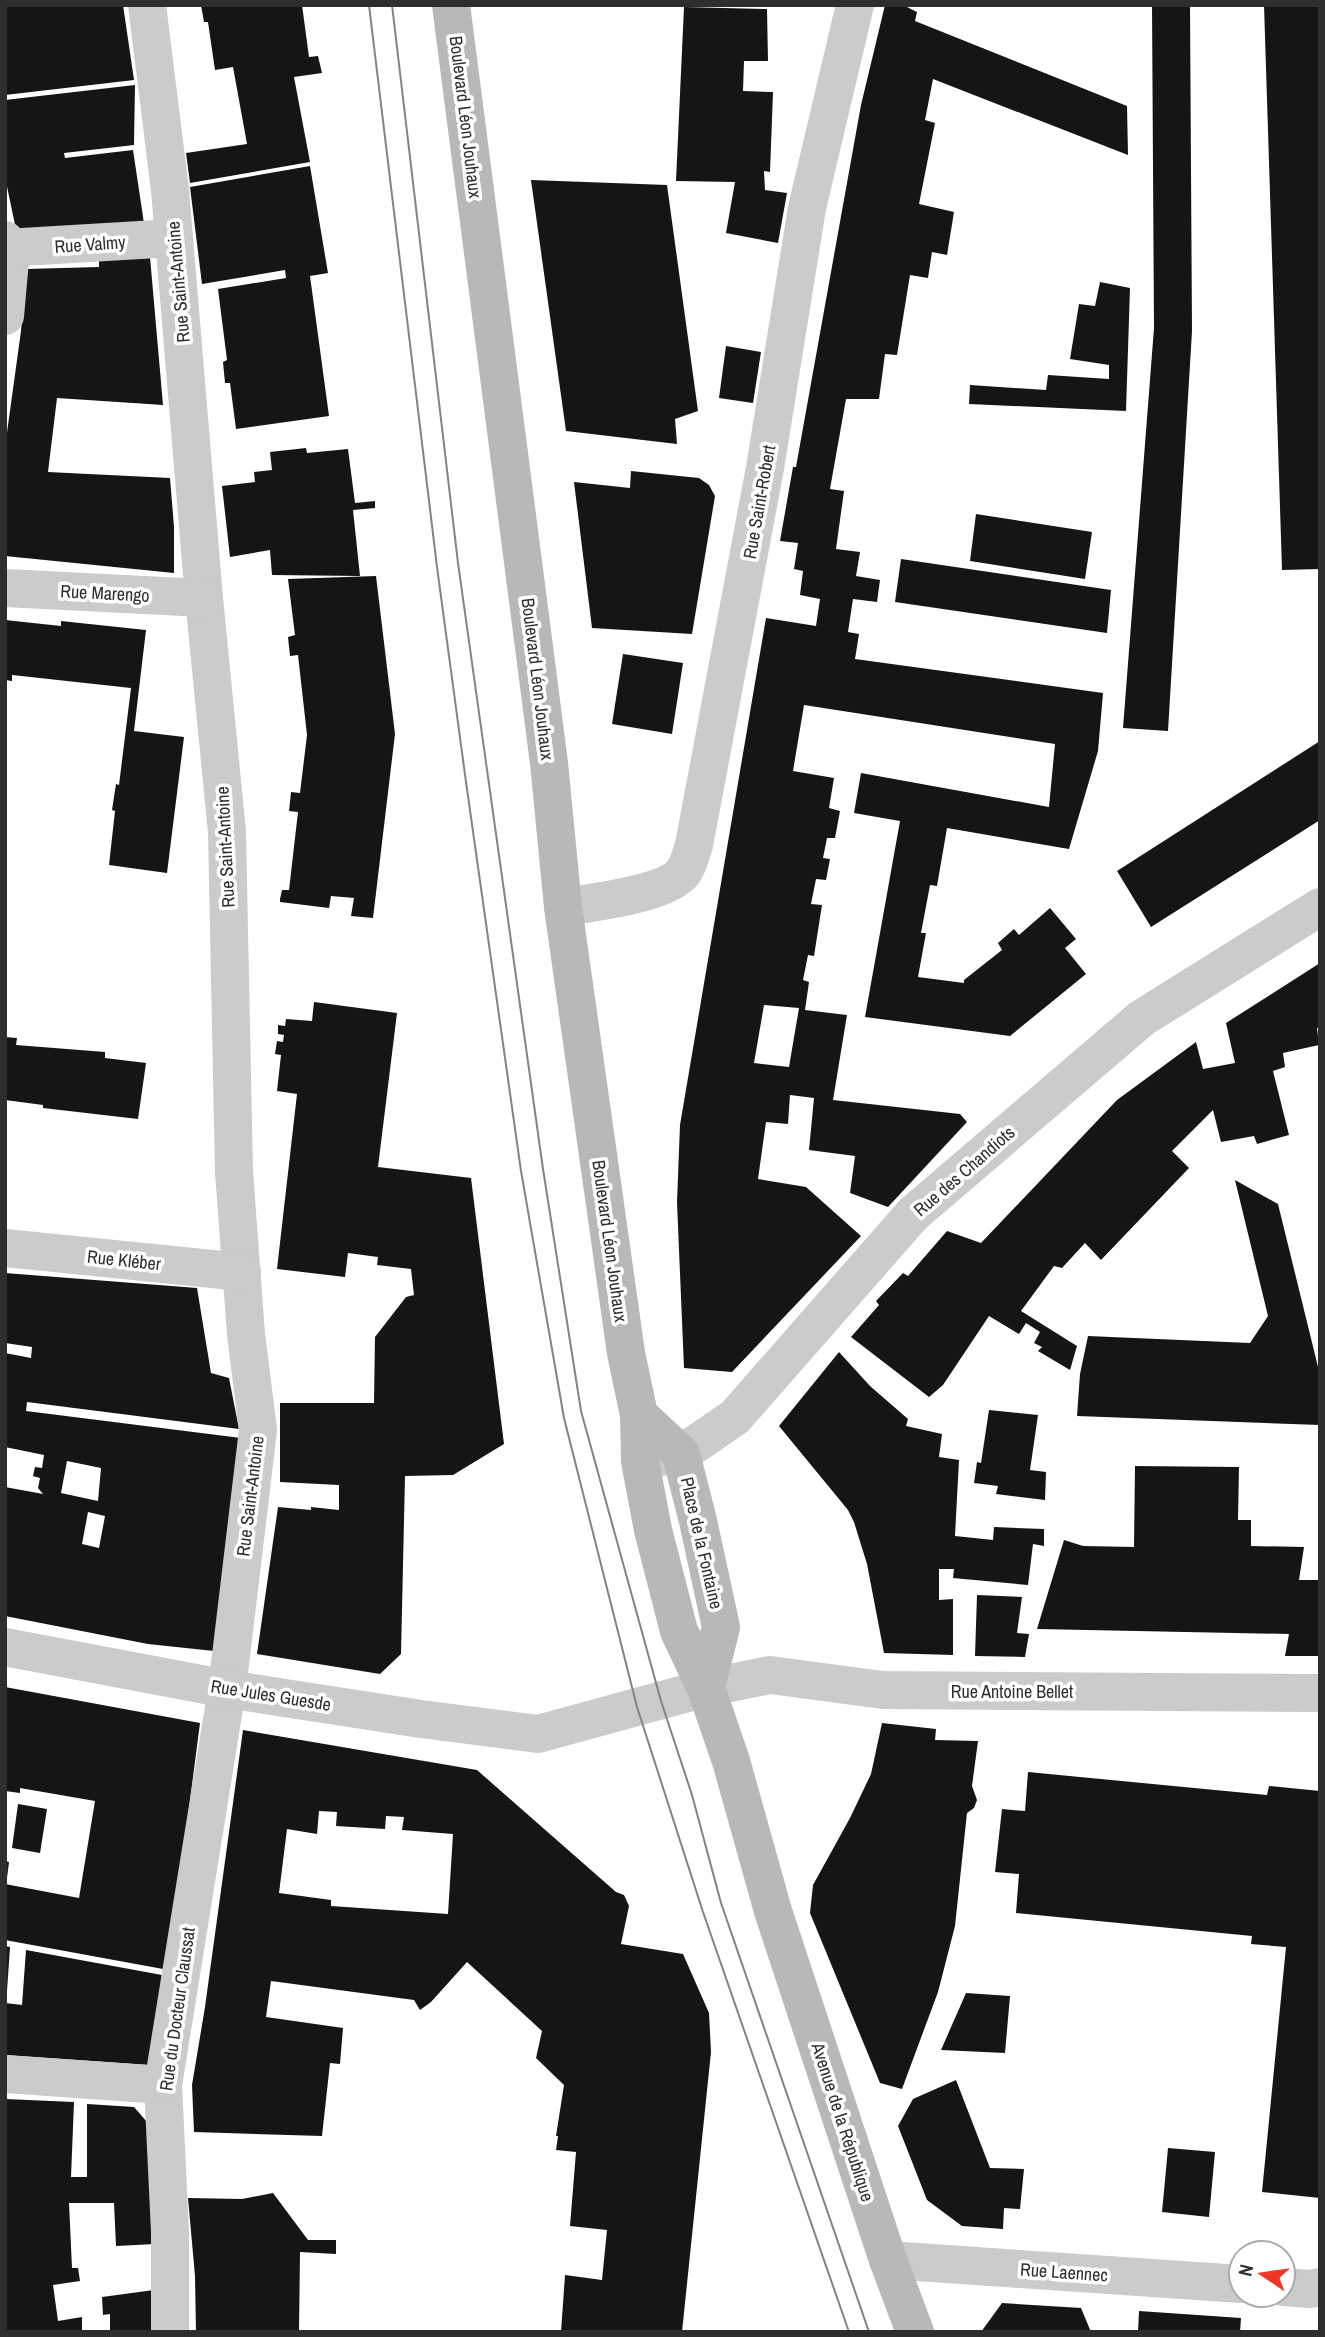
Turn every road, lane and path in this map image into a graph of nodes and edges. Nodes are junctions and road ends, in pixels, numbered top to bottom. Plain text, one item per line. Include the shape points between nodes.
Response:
1 (146, 5) edge
2 (451, 5) edge
3 (849, 10) edge
4 (174, 238) junction
5 (7, 245) edge
6 (5, 317) edge
7 (5, 588) edge
8 (204, 598) junction
9 (563, 907) junction
10 (1320, 907) edge
11 (5, 1248) edge
12 (242, 1272) junction
13 (639, 1415) junction
14 (681, 1454) junction
15 (640, 1461) junction
16 (5, 1647) edge
17 (706, 1688) junction
18 (228, 1689) junction
19 (1320, 1693) edge
20 (5, 2074) edge
21 (163, 2085) junction
22 (888, 2260) junction
23 (1227, 2283) edge
24 (1320, 2287) edge
25 (1297, 2288) edge
26 (170, 2332) edge
27 (915, 2332) edge

1 - 4 street, Rue Saint-Antoine
2 - 9 main road, Boulevard Léon Jouhaux via 549,763
3 - 9 street, Rue Saint-Robert via 807,208 765,468 694,845 684,873 661,886 629,897
4 - 5 street, Rue Valmy
4 - 8 street, Rue Saint-Antoine
5 - 6 street
7 - 8 street, Rue Marengo
8 - 12 street, Rue Saint-Antoine via 227,832 234,1172
9 - 13 main road, Boulevard Léon Jouhaux via 626,1353
10 - 14 street, Rue des Chandiots via 1142,1018 913,1214 735,1417
11 - 12 street, Rue Kléber
12 - 18 street, Rue Saint-Antoine via 258,1430
13 - 14 main road, Place de la Fontaine
13 - 15 main road
14 - 15 street, Rue des Chandiots
14 - 17 main road, Place de la Fontaine via 721,1627
15 - 17 main road via 679,1630
16 - 18 street, Rue Jules Guesde
17 - 18 street, Rue Jules Guesde via 538,1734
17 - 19 street, Rue Antoine Bellet via 770,1675 883,1689
17 - 22 main road, Avenue de la République via 773,1911
18 - 21 street, Rue du Docteur Claussat
20 - 21 street
21 - 26 street, Rue du Docteur Claussat
22 - 23 street, Rue Laennec
22 - 27 main road, Avenue de la République
24 - 25 street

